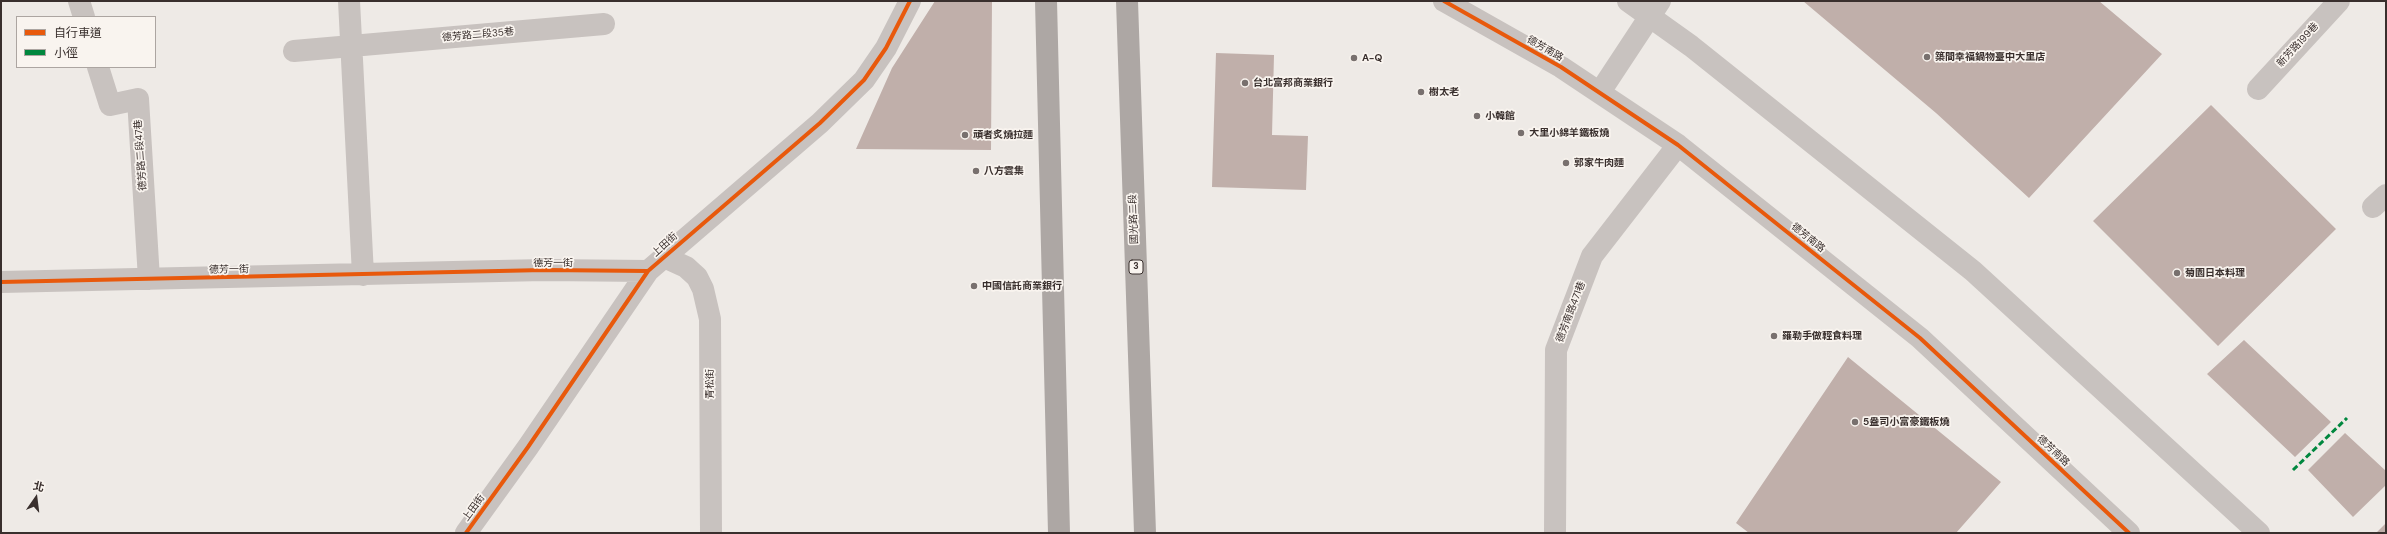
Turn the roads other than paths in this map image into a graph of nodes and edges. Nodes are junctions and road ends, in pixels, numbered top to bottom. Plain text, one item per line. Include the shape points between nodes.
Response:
1 (79, 1) edge
2 (350, 1) edge
3 (910, 1) edge
4 (1046, 1) edge
5 (1127, 1) edge
6 (1444, 1) edge
7 (1628, 1) edge
8 (2339, 1) edge
9 (1656, 8) edge
10 (84, 16) edge
11 (604, 24) dead end
12 (352, 46) junction
13 (294, 51) dead end
14 (98, 68) edge
15 (2258, 89) dead end
16 (1600, 92) junction
17 (1678, 145) junction
18 (656, 264) junction
19 (363, 275) junction
20 (149, 279) junction
21 (1, 282) edge
22 (466, 533) edge
23 (711, 533) edge
24 (1059, 533) edge
25 (1145, 533) edge
26 (1556, 533) edge
27 (2129, 533) edge
28 (2259, 533) edge

1 - 10 street
2 - 12 street
3 - 18 street, 上田街 via 886,48 864,80 820,123
4 - 24 main road
5 - 25 main road, 國光路二段 / 3
6 - 16 street, 德芳南路
7 - 9 street
8 - 15 street, 新芳路199巷
9 - 16 street
9 - 28 street via 1972,271
11 - 12 street, 德芳路二段35巷
12 - 13 street, 德芳路二段35巷
12 - 19 street
14 - 20 street, 德芳路二段47巷 via 110,105 138,99
16 - 17 street, 德芳南路
17 - 26 street, 德芳南路471巷 via 1592,256 1556,350
17 - 27 street, 德芳南路 via 1920,338
18 - 19 street, 德芳一街
18 - 22 street, 上田街
18 - 23 street, 青松街 via 686,267 697,277 703,289 710,319
19 - 20 street, 德芳一街
20 - 21 street, 德芳一街

